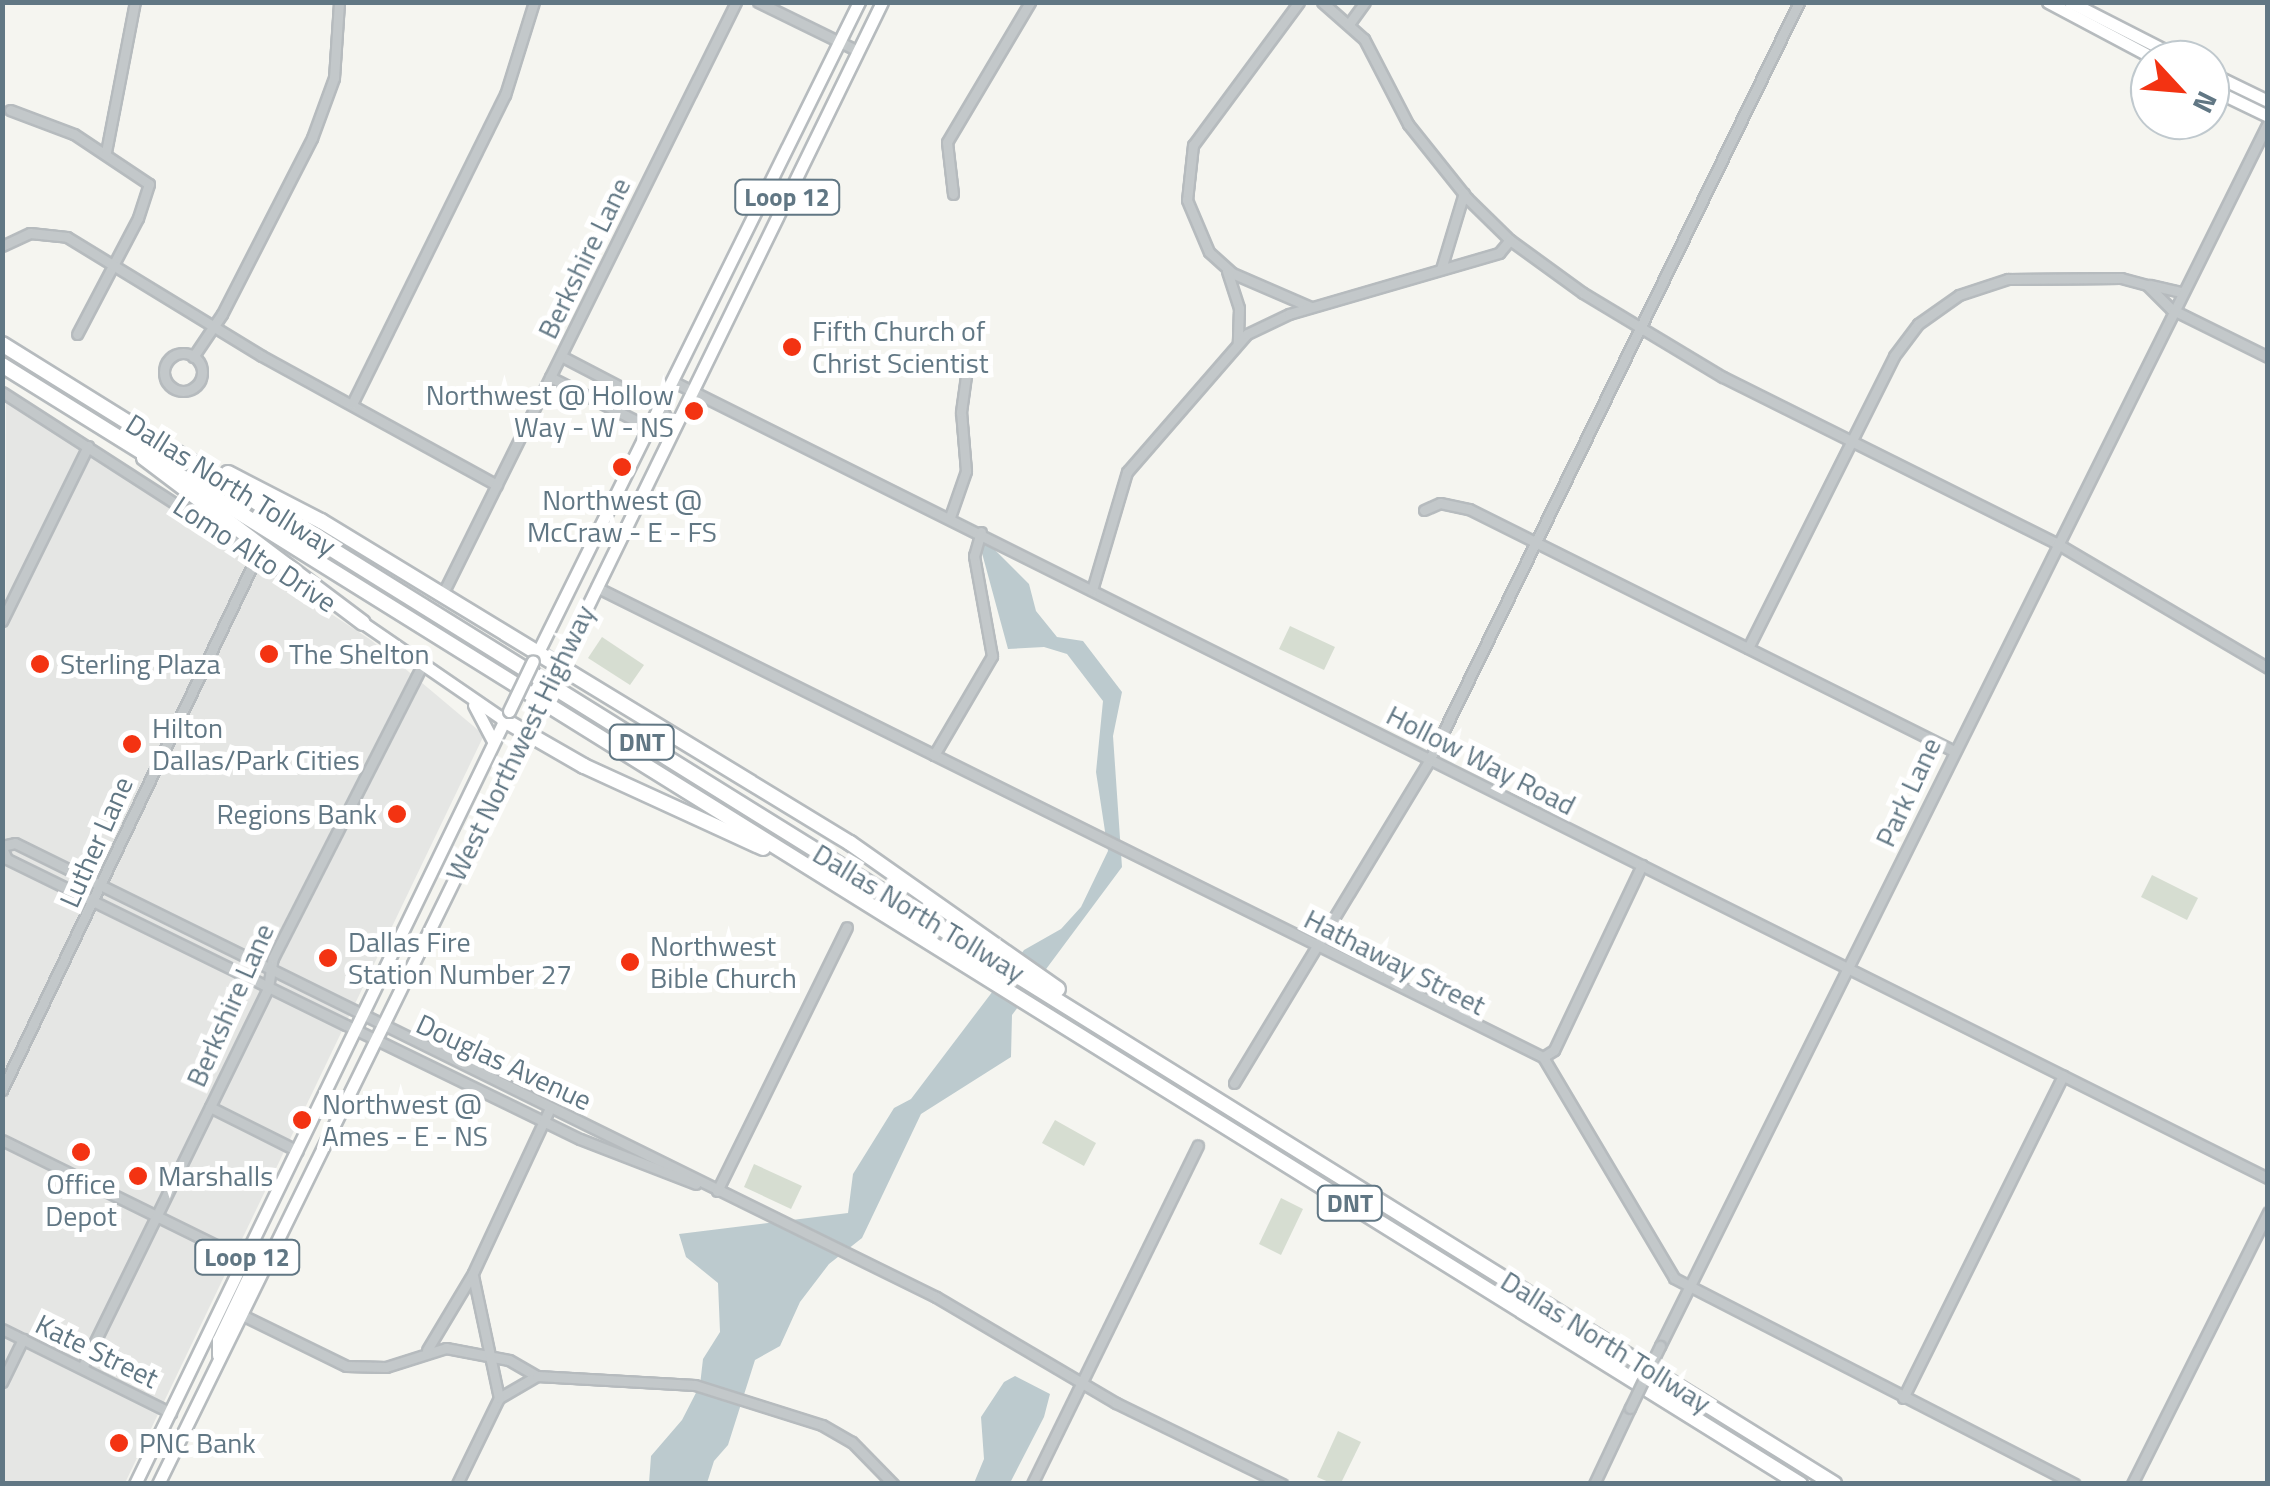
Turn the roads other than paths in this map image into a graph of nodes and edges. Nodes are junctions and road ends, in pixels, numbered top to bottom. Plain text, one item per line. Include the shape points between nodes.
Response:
1 (136, 2) edge
2 (339, 2) edge
3 (534, 2) edge
4 (736, 2) edge
5 (758, 2) edge
6 (859, 2) edge
7 (882, 2) edge
8 (1030, 2) edge
9 (1299, 2) edge
10 (1322, 2) edge
11 (1364, 2) edge
12 (1799, 2) edge
13 (2048, 2) edge
14 (2070, 2) edge
15 (1349, 24) junction
16 (2132, 40) joint
17 (839, 42) junction
18 (858, 52) junction
19 (2230, 83) edge
20 (2230, 99) edge
21 (2268, 101) edge
22 (10, 110) dead end
23 (2268, 120) edge
24 (106, 152) junction
25 (1464, 193) junction
26 (953, 194) dead end
27 (1510, 240) junction
28 (2, 246) edge
29 (114, 265) junction
30 (1226, 268) junction
31 (1441, 270) junction
32 (2147, 285) junction
33 (2180, 292) junction
34 (1315, 308) junction
35 (2171, 309) junction
36 (212, 326) junction
37 (1638, 330) junction
38 (77, 334) dead end
39 (1238, 343) junction
40 (2, 344) edge
41 (561, 356) junction
42 (2268, 356) edge
43 (192, 357) junction
44 (2, 365) edge
45 (967, 369) dead end
46 (550, 377) junction
47 (674, 382) junction
48 (692, 390) junction
49 (2, 392) edge
50 (352, 404) junction
51 (660, 408) junction
52 (650, 428) junction
53 (673, 428) junction
54 (122, 436) junction
55 (1848, 440) junction
56 (168, 445) junction
57 (88, 446) junction
58 (497, 485) junction
59 (1424, 510) dead end
60 (950, 517) junction
61 (981, 532) junction
62 (1536, 541) junction
63 (2056, 543) junction
64 (256, 558) junction
65 (446, 587) dead end
66 (596, 587) junction
67 (1092, 590) junction
68 (2, 621) edge
69 (363, 622) junction
70 (1748, 648) junction
71 (535, 658) junction
72 (424, 662) junction
73 (2268, 668) edge
74 (556, 669) junction
75 (464, 695) junction
76 (507, 715) junction
77 (528, 729) junction
78 (494, 742) junction
79 (1952, 750) junction
80 (934, 755) junction
81 (1430, 759) junction
82 (2, 847) edge
83 (1642, 865) junction
84 (812, 870) junction
85 (98, 883) junction
86 (94, 900) junction
87 (847, 927) dead end
88 (191, 929) junction
89 (211, 940) junction
90 (183, 945) junction
91 (1314, 946) junction
92 (203, 955) junction
93 (268, 968) junction
94 (1848, 968) junction
95 (380, 981) junction
96 (268, 988) junction
97 (398, 990) junction
98 (363, 1016) junction
99 (356, 1030) junction
100 (377, 1033) junction
101 (1118, 1034) junction
102 (1542, 1057) junction
103 (2063, 1076) junction
104 (1234, 1083) dead end
105 (2, 1090) edge
106 (210, 1107) junction
107 (550, 1108) junction
108 (544, 1120) junction
109 (2, 1140) edge
110 (626, 1145) junction
111 (1198, 1145) dead end
112 (298, 1151) junction
113 (621, 1156) junction
114 (2268, 1178) edge
115 (717, 1191) junction
116 (2268, 1212) edge
117 (158, 1216) junction
118 (246, 1260) junction
119 (473, 1273) junction
120 (1689, 1289) junction
121 (240, 1314) junction
122 (2, 1329) edge
123 (23, 1340) junction
124 (428, 1350) junction
125 (494, 1358) junction
126 (218, 1360) junction
127 (82, 1368) junction
128 (537, 1376) junction
129 (2, 1382) edge
130 (1080, 1384) junction
131 (499, 1398) junction
132 (1903, 1398) junction
133 (171, 1413) junction
134 (136, 1484) edge
135 (158, 1484) edge
136 (457, 1484) edge
137 (892, 1484) edge
138 (1032, 1484) edge
139 (1282, 1484) edge
140 (1594, 1484) edge
141 (1800, 1484) edge
142 (1834, 1484) edge
143 (2074, 1484) edge
144 (2132, 1484) edge

1 - 24 street
2 - 36 street via 329,96
3 - 50 street via 510,84
4 - 41 street, Berkshire Lane
5 - 17 street
6 - 17 main road, West Northwest Highway / Loop 12
7 - 18 main road, West Northwest Highway / Loop 12
8 - 26 street via 947,142
9 - 30 street via 1193,144 1188,200 1209,252
10 - 15 street
11 - 15 street
12 - 37 street
13 - 16 main road
14 - 16 main road
15 - 25 street via 1390,81 1408,124
17 - 18 street
17 - 47 main road, West Northwest Highway / Loop 12
18 - 48 main road, West Northwest Highway / Loop 12
19 - 21 main road
20 - 23 main road
22 - 24 street via 34,113
23 - 33 street, Park Lane
24 - 29 street via 149,184
25 - 27 street
25 - 31 street
27 - 31 street via 1499,252
27 - 37 street
28 - 29 street via 48,231
29 - 36 street
29 - 38 street
30 - 34 street
30 - 39 street via 1239,308
31 - 34 street
32 - 33 street
32 - 35 street
32 - 55 street via 2088,274 2048,275 1959,295 1906,337
33 - 35 street, Park Lane
34 - 39 street via 1272,320
35 - 42 street
35 - 63 street, Park Lane
36 - 43 street
36 - 50 street
37 - 55 street
37 - 62 street
39 - 67 street via 1128,472
40 - 56 highway, Dallas North Tollway / DNT
41 - 46 street, Berkshire Lane
41 - 51 street
43 - 43 street via 203,376 195,389 165,379 162,369 170,356
44 - 54 highway, Dallas North Tollway / DNT
45 - 60 street via 960,412 966,471
46 - 52 street
46 - 58 street, Berkshire Lane
47 - 48 street, Hollow Way Road
47 - 51 main road, West Northwest Highway / Loop 12
48 - 53 main road, West Northwest Highway / Loop 12
48 - 60 street, Hollow Way Road
49 - 57 street, Lomo Alto Drive
50 - 58 street
51 - 52 main road, West Northwest Highway / Loop 12
51 - 53 street
52 - 53 street
52 - 71 main road, West Northwest Highway / Loop 12
53 - 66 main road, West Northwest Highway / Loop 12
54 - 69 highway via 161,474
54 - 84 highway, Dallas North Tollway / DNT
55 - 63 street
55 - 70 street
56 - 71 highway via 301,510
56 - 101 highway, Dallas North Tollway / DNT
57 - 64 street, Lomo Alto Drive
57 - 68 street
58 - 65 street, Berkshire Lane
59 - 62 street via 1452,504
60 - 61 street, Hollow Way Road
61 - 67 street, Hollow Way Road
61 - 80 street via 974,556 994,638 992,656
62 - 70 street
62 - 81 street
63 - 73 street
63 - 79 street, Park Lane
64 - 69 street, Lomo Alto Drive
64 - 85 street, Luther Lane
66 - 74 main road, West Northwest Highway / Loop 12
66 - 80 street, Hathaway Street
67 - 81 street, Hollow Way Road
69 - 72 main road, Lomo Alto Drive
70 - 79 street
71 - 74 highway
71 - 76 main road, West Northwest Highway / Loop 12, bridge
72 - 75 main road, Lomo Alto Drive
72 - 93 street, Berkshire Lane
74 - 77 main road, West Northwest Highway / Loop 12, bridge
74 - 101 highway via 861,850
75 - 76 main road, Lomo Alto Drive
75 - 78 main road via 484,716
76 - 77 highway
76 - 78 main road, West Northwest Highway / Loop 12
77 - 84 highway
77 - 97 main road, West Northwest Highway / Loop 12
78 - 95 main road, West Northwest Highway / Loop 12
79 - 94 street, Park Lane
80 - 91 street, Hathaway Street
81 - 83 street, Hollow Way Road
81 - 91 street
82 - 85 street, Douglas Avenue via 15,843
82 - 86 street, Douglas Avenue via 7,858
83 - 94 street, Hollow Way Road
83 - 102 street via 1554,1050
84 - 141 highway, Dallas North Tollway / DNT
85 - 86 street, Luther Lane
85 - 88 street, Douglas Avenue
86 - 90 street, Douglas Avenue
86 - 105 street, Luther Lane
87 - 115 street
88 - 89 street, Douglas Avenue
88 - 90 street
89 - 92 street
89 - 93 street, Douglas Avenue
90 - 92 street, Douglas Avenue
91 - 102 street, Hathaway Street
91 - 104 street
92 - 96 street, Douglas Avenue
93 - 96 street, Berkshire Lane
93 - 98 street, Douglas Avenue
94 - 103 street, Hollow Way Road
94 - 120 street, Park Lane
95 - 97 main road
95 - 98 main road, West Northwest Highway / Loop 12
96 - 99 street, Douglas Avenue
96 - 106 street, Berkshire Lane
97 - 100 main road, West Northwest Highway / Loop 12
98 - 99 main road, West Northwest Highway / Loop 12
98 - 100 street, Douglas Avenue
99 - 100 street, Douglas Avenue
99 - 112 main road, West Northwest Highway / Loop 12
100 - 107 street, Douglas Avenue
100 - 108 street, Douglas Avenue
100 - 121 main road, West Northwest Highway / Loop 12
101 - 142 highway, Dallas North Tollway / DNT
102 - 120 street via 1674,1278
103 - 114 street, Hollow Way Road
103 - 132 street
106 - 112 street
106 - 117 street, Berkshire Lane
107 - 108 street
107 - 110 street, Douglas Avenue
108 - 113 street, Douglas Avenue
108 - 119 street
109 - 117 street
110 - 113 street
110 - 115 street, Douglas Avenue
111 - 130 street
112 - 118 main road, West Northwest Highway / Loop 12
113 - 115 street, Douglas Avenue
115 - 130 street, Douglas Avenue via 961,1309
116 - 144 street
117 - 118 street
117 - 127 street, Berkshire Lane
118 - 126 main road via 249,1275 218,1340
118 - 133 main road, West Northwest Highway / Loop 12
119 - 124 street
119 - 125 street via 474,1300
120 - 132 street
120 - 140 street, Park Lane, bridge
121 - 124 street via 346,1366 386,1367
121 - 126 main road, West Northwest Highway / Loop 12
122 - 123 street, Kate Street
123 - 127 street, Kate Street
123 - 129 street
124 - 125 street
125 - 128 street
125 - 131 street
126 - 135 main road, West Northwest Highway / Loop 12
127 - 133 street, Kate Street
128 - 131 street
128 - 137 street via 695,1385 752,1400 838,1433
130 - 138 street
130 - 139 street, Douglas Avenue
131 - 136 street
132 - 143 street
133 - 134 main road, West Northwest Highway / Loop 12

